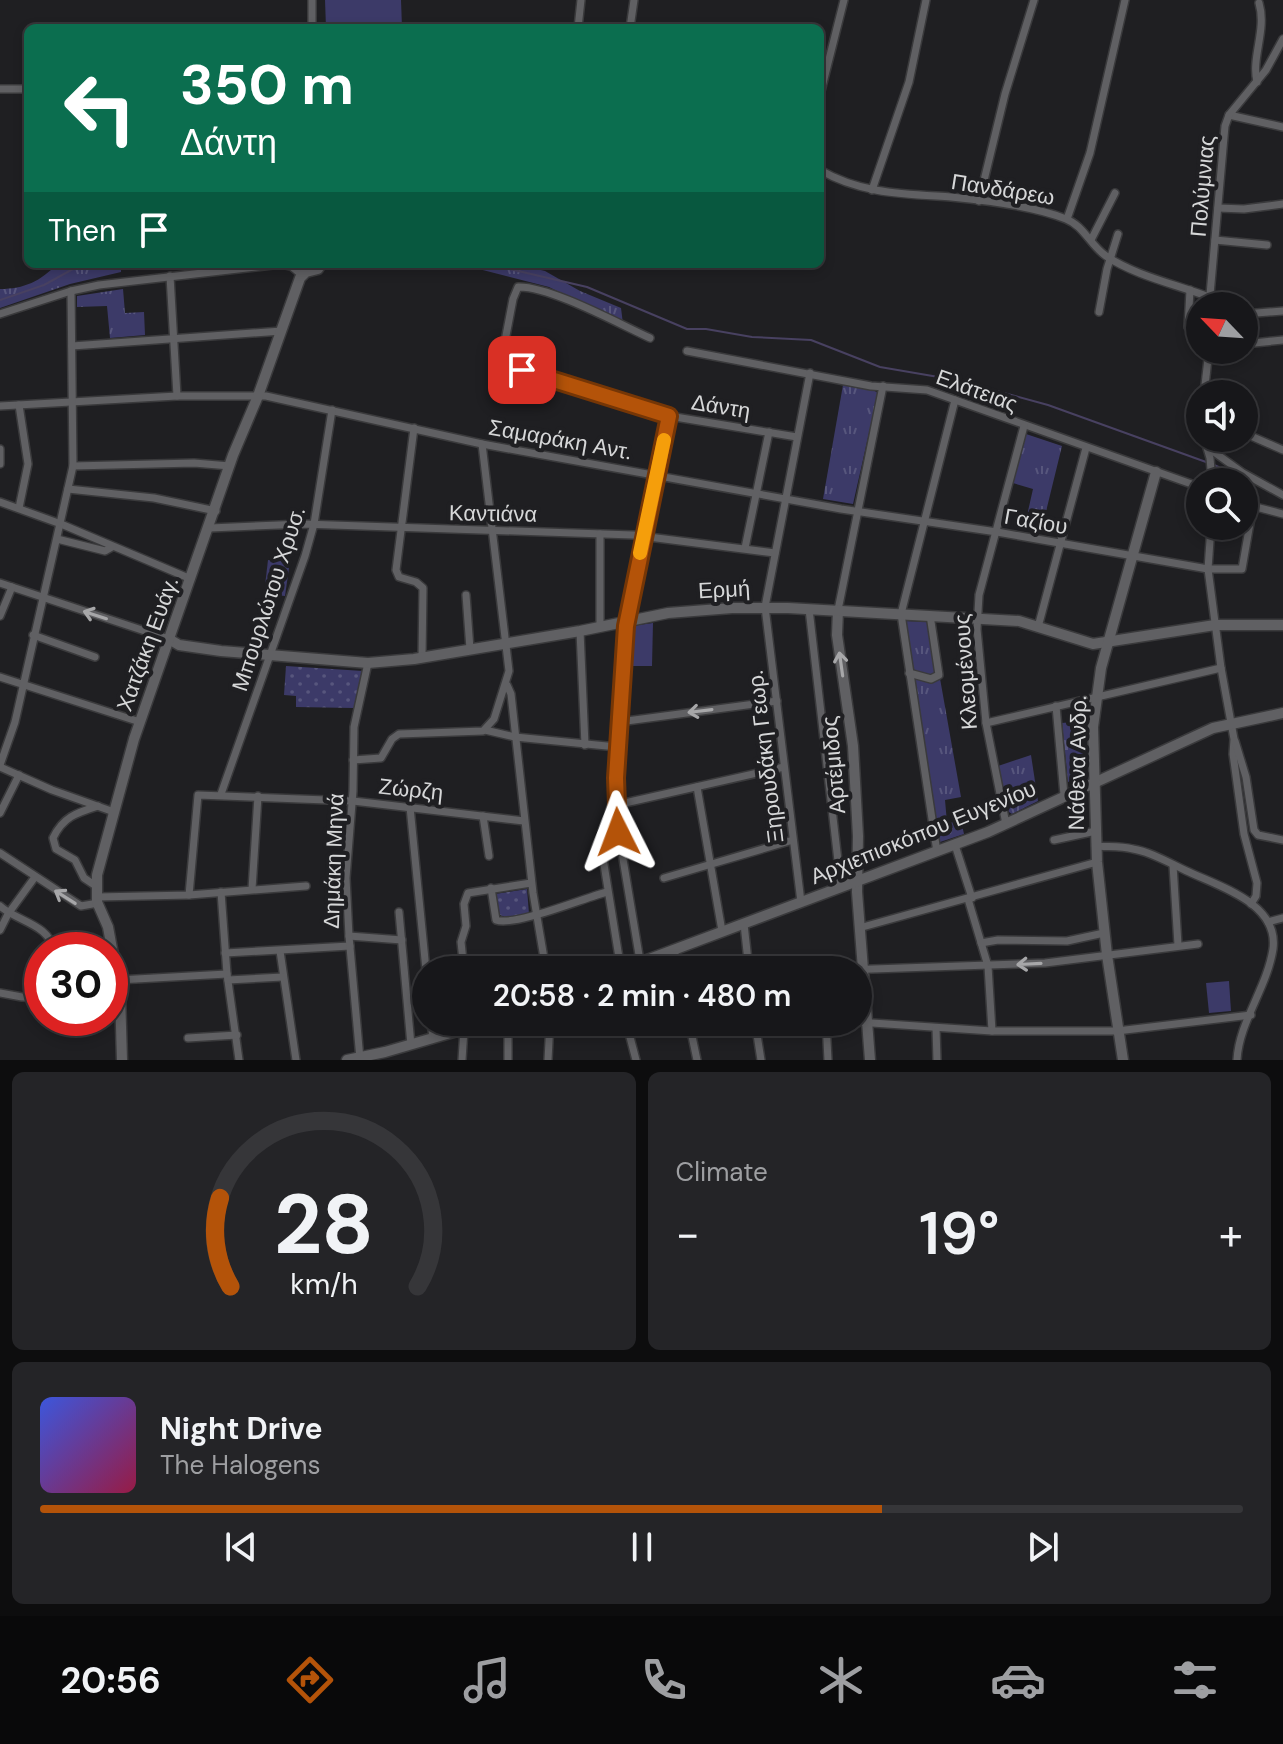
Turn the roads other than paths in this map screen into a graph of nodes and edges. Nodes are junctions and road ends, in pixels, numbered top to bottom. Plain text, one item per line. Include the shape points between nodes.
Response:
1 (312, 0) edge
2 (581, 0) edge
3 (634, 0) edge
4 (844, 0) edge
5 (926, 0) edge
6 (1034, 0) edge
7 (1125, 0) edge
8 (1259, 3) dead end
9 (312, 24) edge
10 (578, 24) edge
11 (631, 24) edge
12 (1283, 39) edge
13 (824, 79) edge
14 (1257, 82) junction
15 (0, 89) edge
16 (24, 89) edge
17 (1229, 115) junction
18 (1283, 127) edge
19 (824, 171) edge
20 (872, 190) junction
21 (1115, 193) dead end
22 (979, 201) junction
23 (1283, 204) edge
24 (1218, 208) junction
25 (1067, 219) junction
26 (1118, 234) dead end
27 (1091, 240) junction
28 (1215, 240) junction
29 (1267, 245) dead end
30 (1110, 258) junction
31 (244, 268) edge
32 (293, 268) edge
33 (319, 268) edge
34 (302, 275) junction
35 (170, 276) junction
36 (1190, 290) joint
37 (71, 291) junction
38 (1195, 292) edge
39 (1210, 292) edge
40 (1283, 311) edge
41 (1099, 312) dead end
42 (1258, 313) edge
43 (0, 314) edge
44 (282, 331) junction
45 (650, 338) dead end
46 (174, 339) junction
47 (1283, 340) edge
48 (1258, 343) edge
49 (72, 346) junction
50 (687, 351) dead end
51 (810, 373) junction
52 (883, 386) junction
53 (177, 396) junction
54 (258, 396) junction
55 (955, 400) junction
56 (72, 402) junction
57 (19, 405) junction
58 (0, 406) edge
59 (332, 410) junction
60 (669, 416) junction
61 (1024, 426) junction
62 (414, 428) junction
63 (769, 432) junction
64 (797, 437) junction
65 (1258, 439) edge
66 (482, 444) junction
67 (1086, 448) junction
68 (0, 449) edge
69 (1283, 450) edge
70 (1214, 452) edge
71 (0, 464) edge
72 (73, 466) junction
73 (230, 466) junction
74 (1156, 472) junction
75 (656, 475) junction
76 (1186, 482) edge
77 (68, 489) junction
78 (756, 493) junction
79 (1283, 495) edge
80 (786, 499) junction
81 (0, 502) edge
82 (1258, 507) edge
83 (19, 508) junction
84 (857, 510) junction
85 (216, 511) junction
86 (1283, 514) edge
87 (923, 521) junction
88 (61, 524) junction
89 (314, 524) junction
90 (210, 528) junction
91 (400, 529) junction
92 (493, 531) junction
93 (997, 532) junction
94 (600, 534) junction
95 (643, 535) junction
96 (57, 539) junction
97 (1210, 540) edge
98 (1247, 540) edge
99 (1061, 544) junction
100 (112, 547) junction
101 (745, 548) junction
102 (775, 553) junction
103 (1133, 554) junction
104 (1208, 569) junction
105 (191, 579) junction
106 (0, 583) edge
107 (12, 587) junction
108 (466, 595) dead end
109 (42, 597) junction
110 (765, 607) junction
111 (809, 609) junction
112 (838, 610) junction
113 (901, 614) junction
114 (930, 615) junction
115 (0, 616) edge
116 (976, 618) junction
117 (626, 621) junction
118 (1215, 625) junction
119 (1283, 625) edge
120 (600, 627) junction
121 (1038, 627) junction
122 (580, 631) junction
123 (33, 635) junction
124 (169, 639) junction
125 (1108, 642) junction
126 (506, 643) junction
127 (470, 649) junction
128 (270, 656) junction
129 (95, 657) dead end
130 (422, 657) junction
131 (368, 663) junction
132 (1221, 668) junction
133 (909, 673) junction
134 (0, 677) edge
135 (22, 685) junction
136 (507, 685) junction
137 (1096, 698) junction
138 (777, 701) junction
139 (1056, 706) junction
140 (1283, 713) edge
141 (140, 722) junction
142 (619, 722) junction
143 (986, 723) junction
144 (1230, 723) junction
145 (485, 730) junction
146 (515, 737) junction
147 (1234, 739) junction
148 (585, 745) junction
149 (617, 747) junction
150 (353, 760) junction
151 (0, 766) edge
152 (784, 767) junction
153 (19, 775) junction
154 (1094, 782) junction
155 (697, 787) junction
156 (221, 794) junction
157 (1064, 795) junction
158 (258, 796) junction
159 (353, 801) junction
160 (616, 805) junction
161 (98, 806) junction
162 (410, 807) junction
163 (114, 812) junction
164 (0, 813) edge
165 (483, 816) junction
166 (524, 821) junction
167 (1006, 824) junction
168 (1254, 830) junction
169 (1096, 831) junction
170 (1244, 834) junction
171 (793, 840) junction
172 (1054, 840) dead end
173 (1283, 840) edge
174 (955, 845) junction
175 (1096, 846) junction
176 (602, 852) dead end
177 (937, 852) junction
178 (0, 853) edge
179 (489, 856) dead end
180 (1097, 862) junction
181 (710, 864) junction
182 (1173, 865) junction
183 (35, 877) junction
184 (664, 878) dead end
185 (857, 881) junction
186 (531, 883) junction
187 (306, 886) dead end
188 (841, 887) junction
189 (491, 888) junction
190 (252, 889) junction
191 (221, 892) junction
192 (607, 892) junction
193 (97, 895) junction
194 (189, 895) junction
195 (970, 899) junction
196 (801, 902) junction
197 (1251, 904) junction
198 (0, 906) edge
199 (399, 912) dead end
200 (8, 914) junction
201 (536, 914) junction
202 (1283, 918) edge
203 (1268, 922) junction
204 (744, 924) junction
205 (859, 928) junction
206 (0, 930) edge
207 (722, 931) junction
208 (44, 932) edge
209 (109, 932) edge
210 (1104, 933) junction
211 (349, 936) junction
212 (402, 940) junction
213 (981, 943) junction
214 (1198, 944) dead end
215 (1178, 945) junction
216 (350, 946) junction
217 (674, 949) junction
218 (280, 951) junction
219 (225, 953) junction
220 (1107, 955) junction
221 (425, 956) edge
222 (462, 956) edge
223 (544, 956) edge
224 (618, 956) edge
225 (639, 956) edge
226 (654, 956) edge
227 (675, 956) edge
228 (747, 956) edge
229 (861, 956) edge
230 (988, 966) junction
231 (872, 969) edge
232 (228, 977) junction
233 (283, 977) junction
234 (128, 980) edge
235 (0, 993) edge
236 (24, 997) edge
237 (1251, 1015) junction
238 (872, 1024) edge
239 (936, 1028) junction
240 (992, 1031) junction
241 (1117, 1031) junction
242 (237, 1035) junction
243 (121, 1036) edge
244 (439, 1036) edge
245 (467, 1036) edge
246 (508, 1036) edge
247 (549, 1036) edge
248 (630, 1036) edge
249 (692, 1036) edge
250 (757, 1036) edge
251 (827, 1036) edge
252 (865, 1036) edge
253 (188, 1038) dead end
254 (433, 1038) joint
255 (411, 1045) junction
256 (360, 1059) edge
257 (122, 1060) edge
258 (239, 1060) edge
259 (296, 1060) edge
260 (347, 1060) edge
261 (462, 1060) edge
262 (508, 1060) edge
263 (548, 1060) edge
264 (636, 1060) edge
265 (697, 1060) edge
266 (761, 1060) edge
267 (828, 1060) edge
268 (870, 1060) edge
269 (937, 1060) edge
270 (1123, 1060) edge
271 (1237, 1060) edge

1 - 9 street
2 - 10 street
3 - 11 street
4 - 13 street
5 - 20 street via 909,82
6 - 22 street
7 - 25 street via 1090,153
8 - 14 street
12 - 14 street, Πολύμνιας
14 - 17 street, Πολύμνιας
15 - 16 street
17 - 18 street
17 - 24 street, Πολύμνιας
19 - 20 street, Πανδάρεω
20 - 22 street, Πανδάρεω
21 - 27 street
22 - 25 street, Πανδάρεω
23 - 24 street
24 - 28 street, Πολύμνιας
25 - 27 street, Πανδάρεω
26 - 30 street
27 - 30 street, Πανδάρεω
28 - 29 street
28 - 39 street, Πολύμνιας
30 - 36 street, Πανδάρεω
30 - 41 street
31 - 35 street
32 - 34 street
33 - 34 street
34 - 44 street, Χατζάκη Ευάγ.
35 - 37 street
35 - 46 street
36 - 38 street, Πανδάρεω
37 - 43 street
37 - 49 street
40 - 42 street
44 - 46 street
44 - 54 street, Χατζάκη Ευάγ.
45 - 60 street, Δάντη via 544,292 518,287 501,362
46 - 49 street
46 - 53 street
47 - 48 street
49 - 56 street
50 - 51 street, Ελάτειας
51 - 52 street, Ελάτειας
51 - 64 street, Ξηρουδάκη Γεωρ.
52 - 55 street, Ελάτειας via 921,389
52 - 84 street
53 - 54 street, Σαμαράκη Αντ.
53 - 56 street, Σαμαράκη Αντ.
54 - 59 street, Σαμαράκη Αντ.
54 - 73 street, Χατζάκη Ευάγ.
55 - 61 street, Ελάτειας
55 - 87 street
56 - 57 street, Σαμαράκη Αντ.
56 - 72 street
57 - 58 street, Σαμαράκη Αντ.
57 - 83 street via 28,464
59 - 62 street, Σαμαράκη Αντ.
59 - 89 street, Μπουρλώτου Χρυσ.
60 - 63 street, Δάντη
60 - 75 street
61 - 67 street, Ελάτειας
61 - 93 street, Κλεομένους
62 - 66 street, Σαμαράκη Αντ.
62 - 91 street
63 - 64 street, Δάντη
63 - 78 street
64 - 80 street, Ξηρουδάκη Γεωρ.
65 - 69 street
66 - 75 street, Σαμαράκη Αντ.
66 - 92 street
67 - 74 street, Ελάτειας
67 - 99 street
68 - 71 street
70 - 79 street
72 - 73 street
72 - 77 street
73 - 85 street, Χατζάκη Ευάγ.
74 - 76 street, Ελάτειας
74 - 103 street, Νάθενα Ανδρ.
75 - 78 street, Σαμαράκη Αντ.
75 - 95 street
77 - 85 street
77 - 88 street
78 - 80 street, Σαμαράκη Αντ.
78 - 101 street
80 - 84 street, Σαμαράκη Αντ.
80 - 102 street, Ξηρουδάκη Γεωρ.
81 - 83 street
82 - 86 street
83 - 88 street
84 - 87 street, Γαζίου
84 - 112 street
85 - 90 street, Χατζάκη Ευάγ.
87 - 93 street, Γαζίου
87 - 113 street
88 - 96 street
88 - 100 street
89 - 90 street, Καντιάνα
89 - 91 street, Καντιάνα
89 - 128 street, Μπουρλώτου Χρυσ.
90 - 105 street, Χατζάκη Ευάγ.
91 - 92 street, Καντιάνα
91 - 130 street via 396,573 423,588
92 - 94 street, Καντιάνα
92 - 126 street
93 - 99 street, Γαζίου
93 - 116 street, Κλεομένους
94 - 95 street, Καντιάνα
94 - 120 street
95 - 101 street, Καντιάνα
95 - 117 street
96 - 100 street via 105,551
96 - 109 street
97 - 104 street
98 - 104 street via 1242,569
99 - 103 street, Γαζίου
99 - 121 street
100 - 105 street
101 - 102 street, Καντιάνα
102 - 110 street, Ξηρουδάκη Γεωρ.
103 - 104 street, Γαζίου
103 - 125 street, Νάθενα Ανδρ.
104 - 118 street
105 - 124 street, Χατζάκη Ευάγ.
106 - 107 street
107 - 109 street
107 - 115 street
108 - 127 street
109 - 123 street
124 -> 109 street
110 - 111 street, Ερμή
110 - 117 street, Ερμή
110 - 138 street, Ξηρουδάκη Γεωρ.
111 - 112 street, Ερμή
111 - 188 street
112 - 113 street, Ερμή
185 -> 112 street, Αρτέμιδος via 853,746
113 - 114 street, Ερμή
113 - 133 street
114 - 116 street, Ερμή
114 - 133 street via 938,677
116 - 121 street, Ερμή
116 - 143 street, Κλεομένους
117 - 120 street, Ερμή
117 - 142 street
118 - 119 street, Ερμή
118 - 125 street, Ερμή
118 - 132 street
120 - 122 street, Ερμή
121 - 125 street, Ερμή via 1083,642
122 - 126 street, Ερμή
122 - 148 street
123 - 129 street
123 - 135 street
124 - 128 street, Ερμή via 179,645
124 - 141 street, Χατζάκη Ευάγ.
125 - 137 street, Νάθενα Ανδρ.
126 - 127 street, Ερμή
126 - 136 street
127 - 130 street, Ερμή
128 - 131 street, Ερμή
128 - 156 street, Μπουρλώτου Χρυσ.
130 - 131 street, Ερμή
131 - 150 street, Δημάκη Μηνά via 354,727
132 - 137 street
132 - 144 street
133 - 177 street
134 - 135 street
135 - 141 street
135 - 151 street
136 - 145 street
136 - 146 street
137 - 139 street
137 - 154 street, Νάθενα Ανδρ.
138 -> 142 street
138 - 152 street, Ξηρουδάκη Γεωρ.
139 - 143 street
139 - 157 street
140 - 144 street, Αρχιεπισκόπου Ευγενίου
141 - 163 street, Χατζάκη Ευάγ.
142 - 149 street
143 - 167 street, Κλεομένους
144 - 147 street
144 - 154 street, Αρχιεπισκόπου Ευγενίου
145 - 146 street
145 - 150 street via 399,734 381,758
146 - 148 street
146 - 166 street
147 - 168 street
147 - 170 street
148 - 149 street
149 - 160 street
150 - 159 street, Δημάκη Μηνά
151 - 153 street
152 - 155 street
152 - 171 street, Ξηρουδάκη Γεωρ.
153 - 161 street
153 - 164 street
154 - 157 street, Αρχιεπισκόπου Ευγενίου
154 - 169 street, Νάθενα Ανδρ.
155 - 160 street
155 - 181 street
156 - 158 street, Ζώρζη
156 - 194 street, Ζώρζη via 198,795
157 - 167 street, Αρχιεπισκόπου Ευγενίου
158 - 159 street, Ζώρζη
158 - 190 street
159 - 162 street, Ζώρζη
159 - 211 street, Δημάκη Μηνά via 346,878
160 - 225 street
161 - 163 street
161 - 193 street via 72,814 53,838 56,849 75,860
162 - 165 street, Ζώρζη
162 - 221 street
163 - 193 street, Χατζάκη Ευάγ.
165 - 166 street, Ζώρζη
165 - 179 street
166 - 186 street
167 - 174 street, Αρχιεπισκόπου Ευγενίου
168 - 170 street
168 - 173 street
169 - 172 street
169 - 175 street, Νάθενα Ανδρ.
170 - 197 street via 1257,887
171 - 181 street
171 - 196 street, Ξηρουδάκη Γεωρ.
174 - 177 street, Αρχιεπισκόπου Ευγενίου
174 - 195 street
175 - 180 street, Νάθενα Ανδρ.
175 - 182 street via 1134,849
176 - 192 street
177 - 185 street, Αρχιεπισκόπου Ευγενίου
178 - 183 street
180 - 195 street
180 - 210 street, Νάθενα Ανδρ.
181 - 184 street
181 - 207 street
182 - 197 street
182 - 215 street
193 -> 183 street via 81,906
183 - 200 street
185 - 188 street, Αρχιεπισκόπου Ευγενίου
185 - 205 street, Αρτέμιδος
186 - 189 street
186 - 201 street
187 - 190 street
188 - 196 street, Αρχιεπισκόπου Ευγενίου
189 - 201 street via 497,921
189 - 222 street via 470,891 466,898
190 - 191 street
191 - 194 street
191 - 219 street
192 - 201 street
192 - 224 street
193 - 194 street
193 - 209 street
195 - 205 street
195 - 213 street
196 - 204 street, Αρχιεπισκόπου Ευγενίου
197 - 203 street
198 - 200 street
199 - 212 street
200 - 206 street
200 - 208 street
201 - 223 street
202 - 203 street
203 - 237 street via 1272,953
204 - 207 street, Αρχιεπισκόπου Ευγενίου
204 - 228 street
205 - 229 street, Αρτέμιδος
207 - 217 street, Αρχιεπισκόπου Ευγενίου
210 - 213 street via 1067,941
210 - 220 street, Νάθενα Ανδρ.
211 - 212 street
211 - 216 street, Δημάκη Μηνά
212 - 255 street
213 - 230 street
214 - 215 street
215 - 220 street
216 - 218 street
216 - 256 street, Δημάκη Μηνά
217 - 226 street, Αρχιεπισκόπου Ευγενίου
217 - 227 street
218 - 219 street
218 - 233 street
219 - 232 street
220 -> 230 street
220 - 241 street, Νάθενα Ανδρ.
230 - 231 street
230 - 240 street
232 - 233 street
232 - 234 street
232 - 242 street
233 - 259 street
235 - 236 street
237 - 241 street
237 - 271 street
238 - 239 street
239 - 240 street
239 - 269 street
240 - 241 street
241 - 270 street, Νάθενα Ανδρ.
242 - 253 street
242 - 258 street
243 - 257 street
244 - 254 street
245 - 261 street
246 - 262 street
247 - 263 street
248 - 264 street
249 - 265 street
250 - 266 street
251 - 267 street
252 - 268 street, Αρτέμιδος
254 - 255 street
255 - 256 street
256 - 260 street

